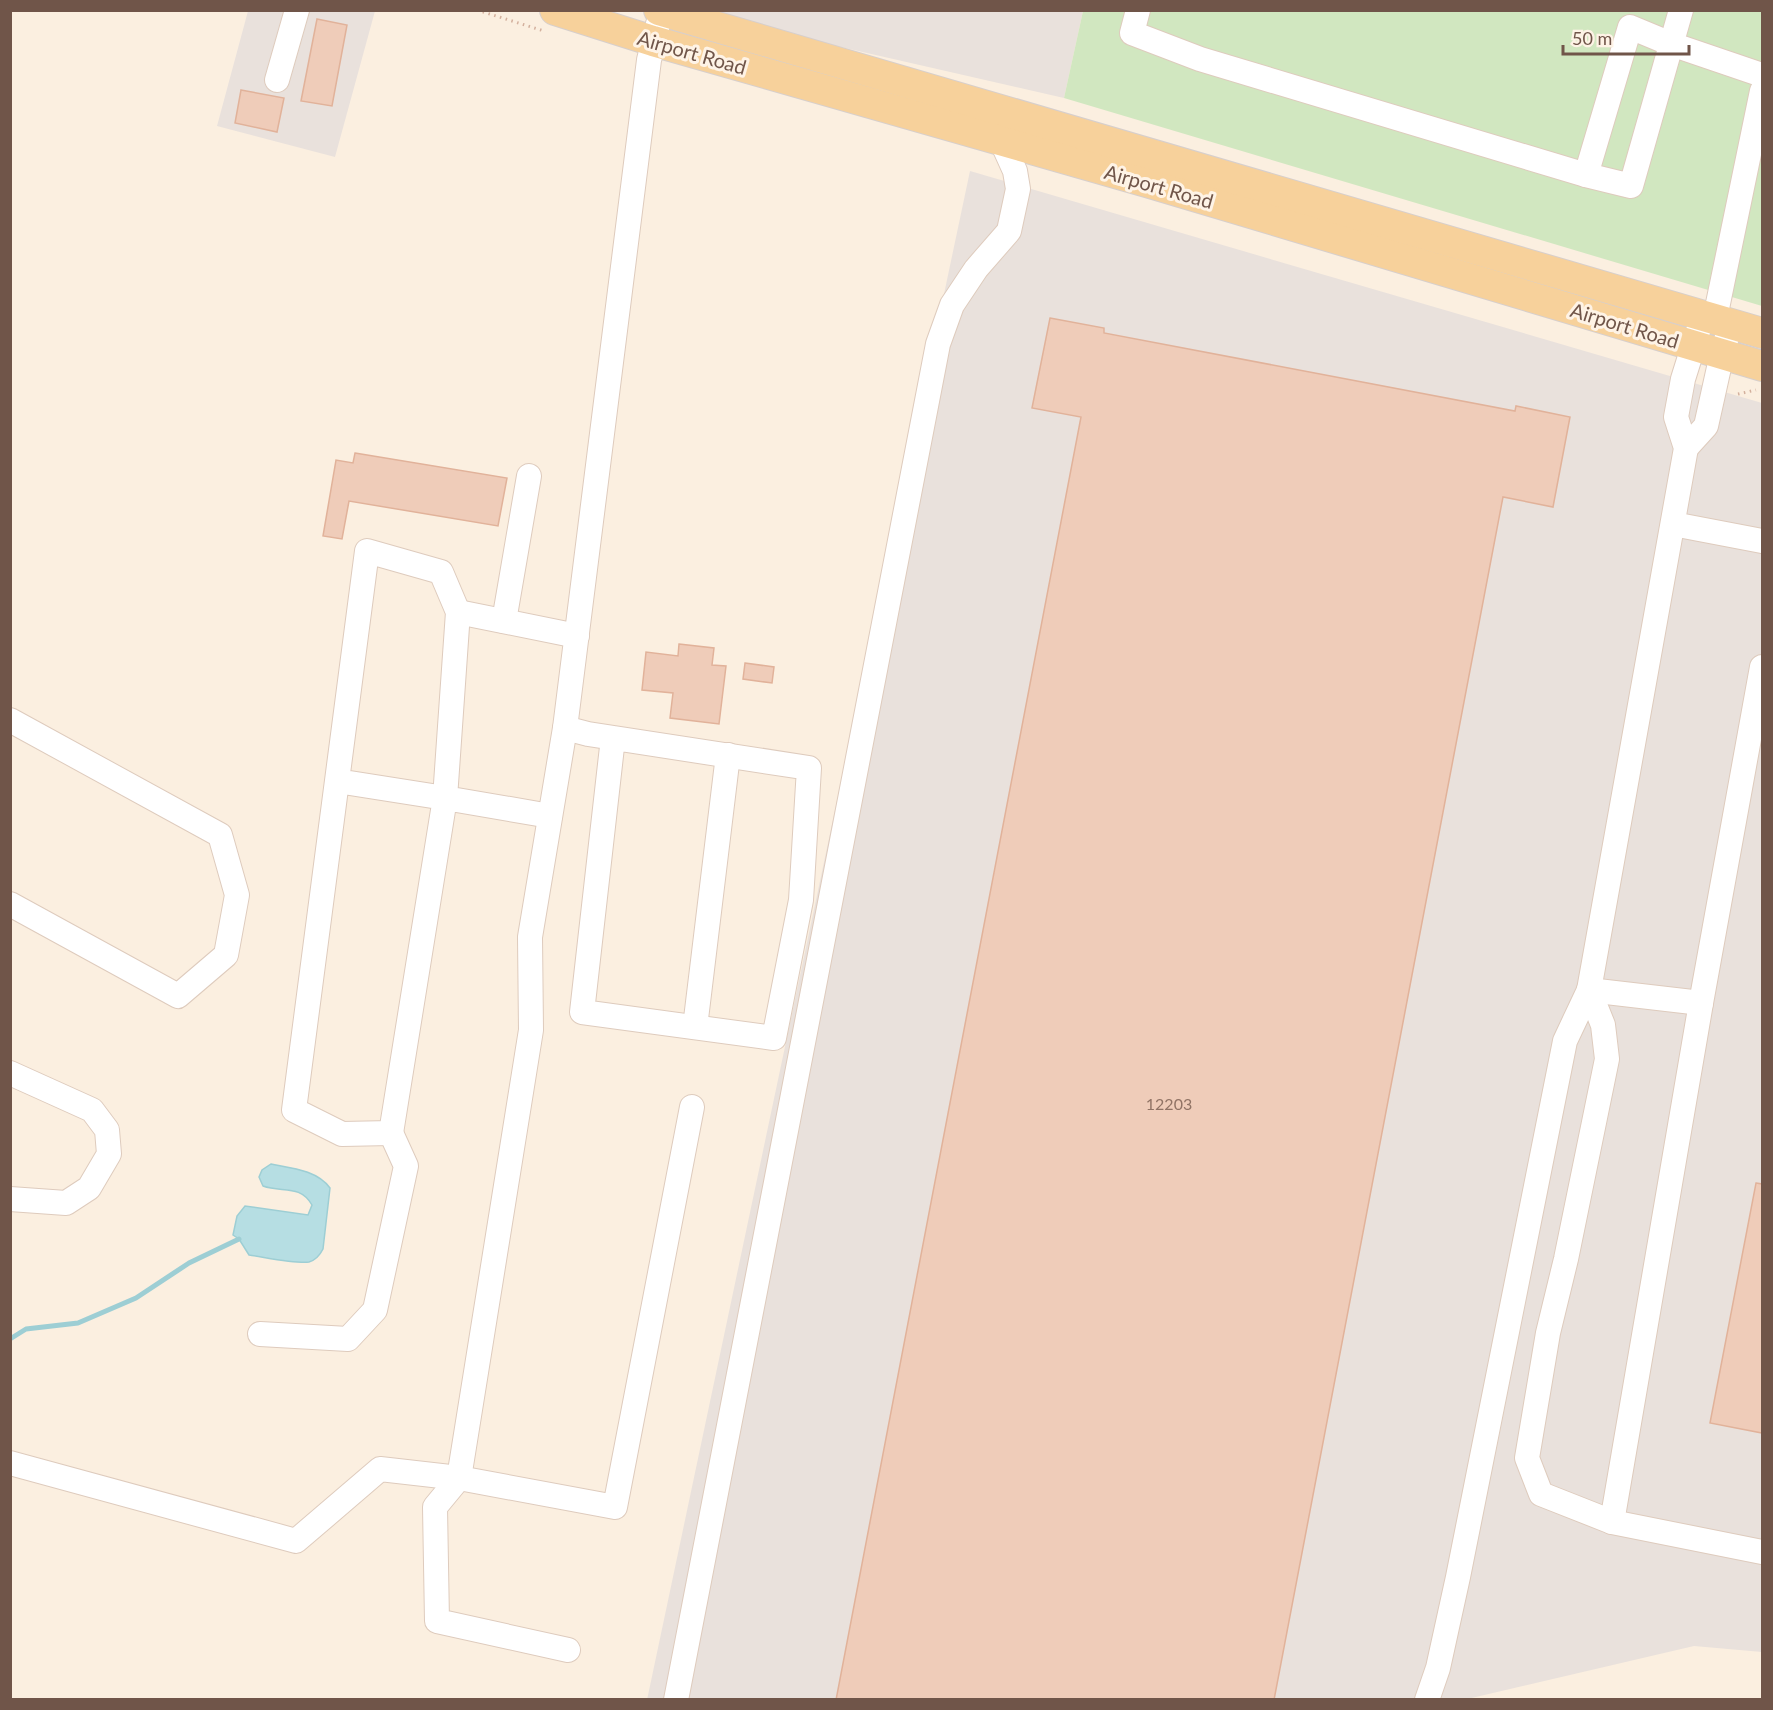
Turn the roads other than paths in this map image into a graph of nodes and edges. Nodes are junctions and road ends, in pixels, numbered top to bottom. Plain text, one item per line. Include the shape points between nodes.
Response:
1 (297, 10) edge
2 (555, 10) edge
3 (1138, 10) edge
4 (1681, 10) edge
5 (1632, 19) edge
6 (657, 27) edge
7 (1671, 44) junction
8 (1762, 75) edge
9 (277, 80) dead end
10 (1762, 91) edge
11 (1001, 140) junction
12 (1586, 175) junction
13 (1716, 319) junction
14 (1762, 333) edge
15 (1693, 345) junction
16 (1722, 354) junction
17 (1762, 366) edge
18 (1686, 448) junction
19 (529, 476) dead end
20 (1672, 524) junction
21 (1762, 541) edge
22 (458, 612) junction
23 (504, 621) junction
24 (577, 636) junction
25 (1762, 667) edge
26 (10, 720) edge
27 (565, 728) junction
28 (613, 738) junction
29 (728, 756) junction
30 (337, 781) junction
31 (444, 798) junction
32 (550, 816) junction
33 (10, 904) edge
34 (1589, 990) junction
35 (1701, 1004) junction
36 (695, 1027) junction
37 (10, 1073) edge
38 (692, 1107) dead end
39 (391, 1133) junction
40 (10, 1199) edge
41 (260, 1334) dead end
42 (10, 1462) edge
43 (459, 1478) junction
44 (1612, 1522) junction
45 (1762, 1552) edge
46 (568, 1650) dead end
47 (676, 1700) edge
48 (1427, 1700) edge

1 - 9 street
2 - 6 main road, Airport Road
3 - 12 street via 1131,33 1200,59
4 - 7 street
5 - 7 street
5 - 12 street
6 - 11 main road, Airport Road
6 - 13 main road, Airport Road
6 - 24 street
7 - 8 street
7 - 12 street via 1631,186
10 - 13 street
11 - 15 main road, Airport Road
11 - 47 street via 1015,171 1018,189 1009,231 952,305 938,344
13 - 14 main road, Airport Road
13 - 15 street
13 - 16 street
15 - 16 main road, Airport Road
15 - 18 street via 1676,417
16 - 17 main road, Airport Road
16 - 18 street via 1706,426
18 - 20 street
19 - 23 street
20 - 21 street
20 - 34 street
22 - 23 street
22 - 30 street via 441,572 367,551
22 - 31 street
23 - 24 street
24 - 27 street
25 - 35 street
26 - 33 street via 220,835 237,895 226,955 178,996
27 - 28 street
27 - 32 street
28 - 29 street
28 - 36 street via 582,1012
29 - 36 street
29 - 36 street via 809,768 801,900 774,1038
30 - 31 street
30 - 39 street via 294,1110 342,1134
31 - 32 street
31 - 39 street
32 - 43 street via 530,937 531,1030
34 - 35 street
34 - 44 street via 1603,1025 1607,1059 1548,1333 1527,1458 1541,1494
34 - 48 street via 1565,1041 1458,1577
35 - 44 street
37 - 40 street via 92,1110 107,1130 109,1154 89,1188 66,1203
38 - 43 street via 615,1507
39 - 41 street via 406,1166 375,1310 348,1339
42 - 43 street via 296,1541 380,1469
43 - 46 street via 435,1507 437,1621
44 - 45 street

